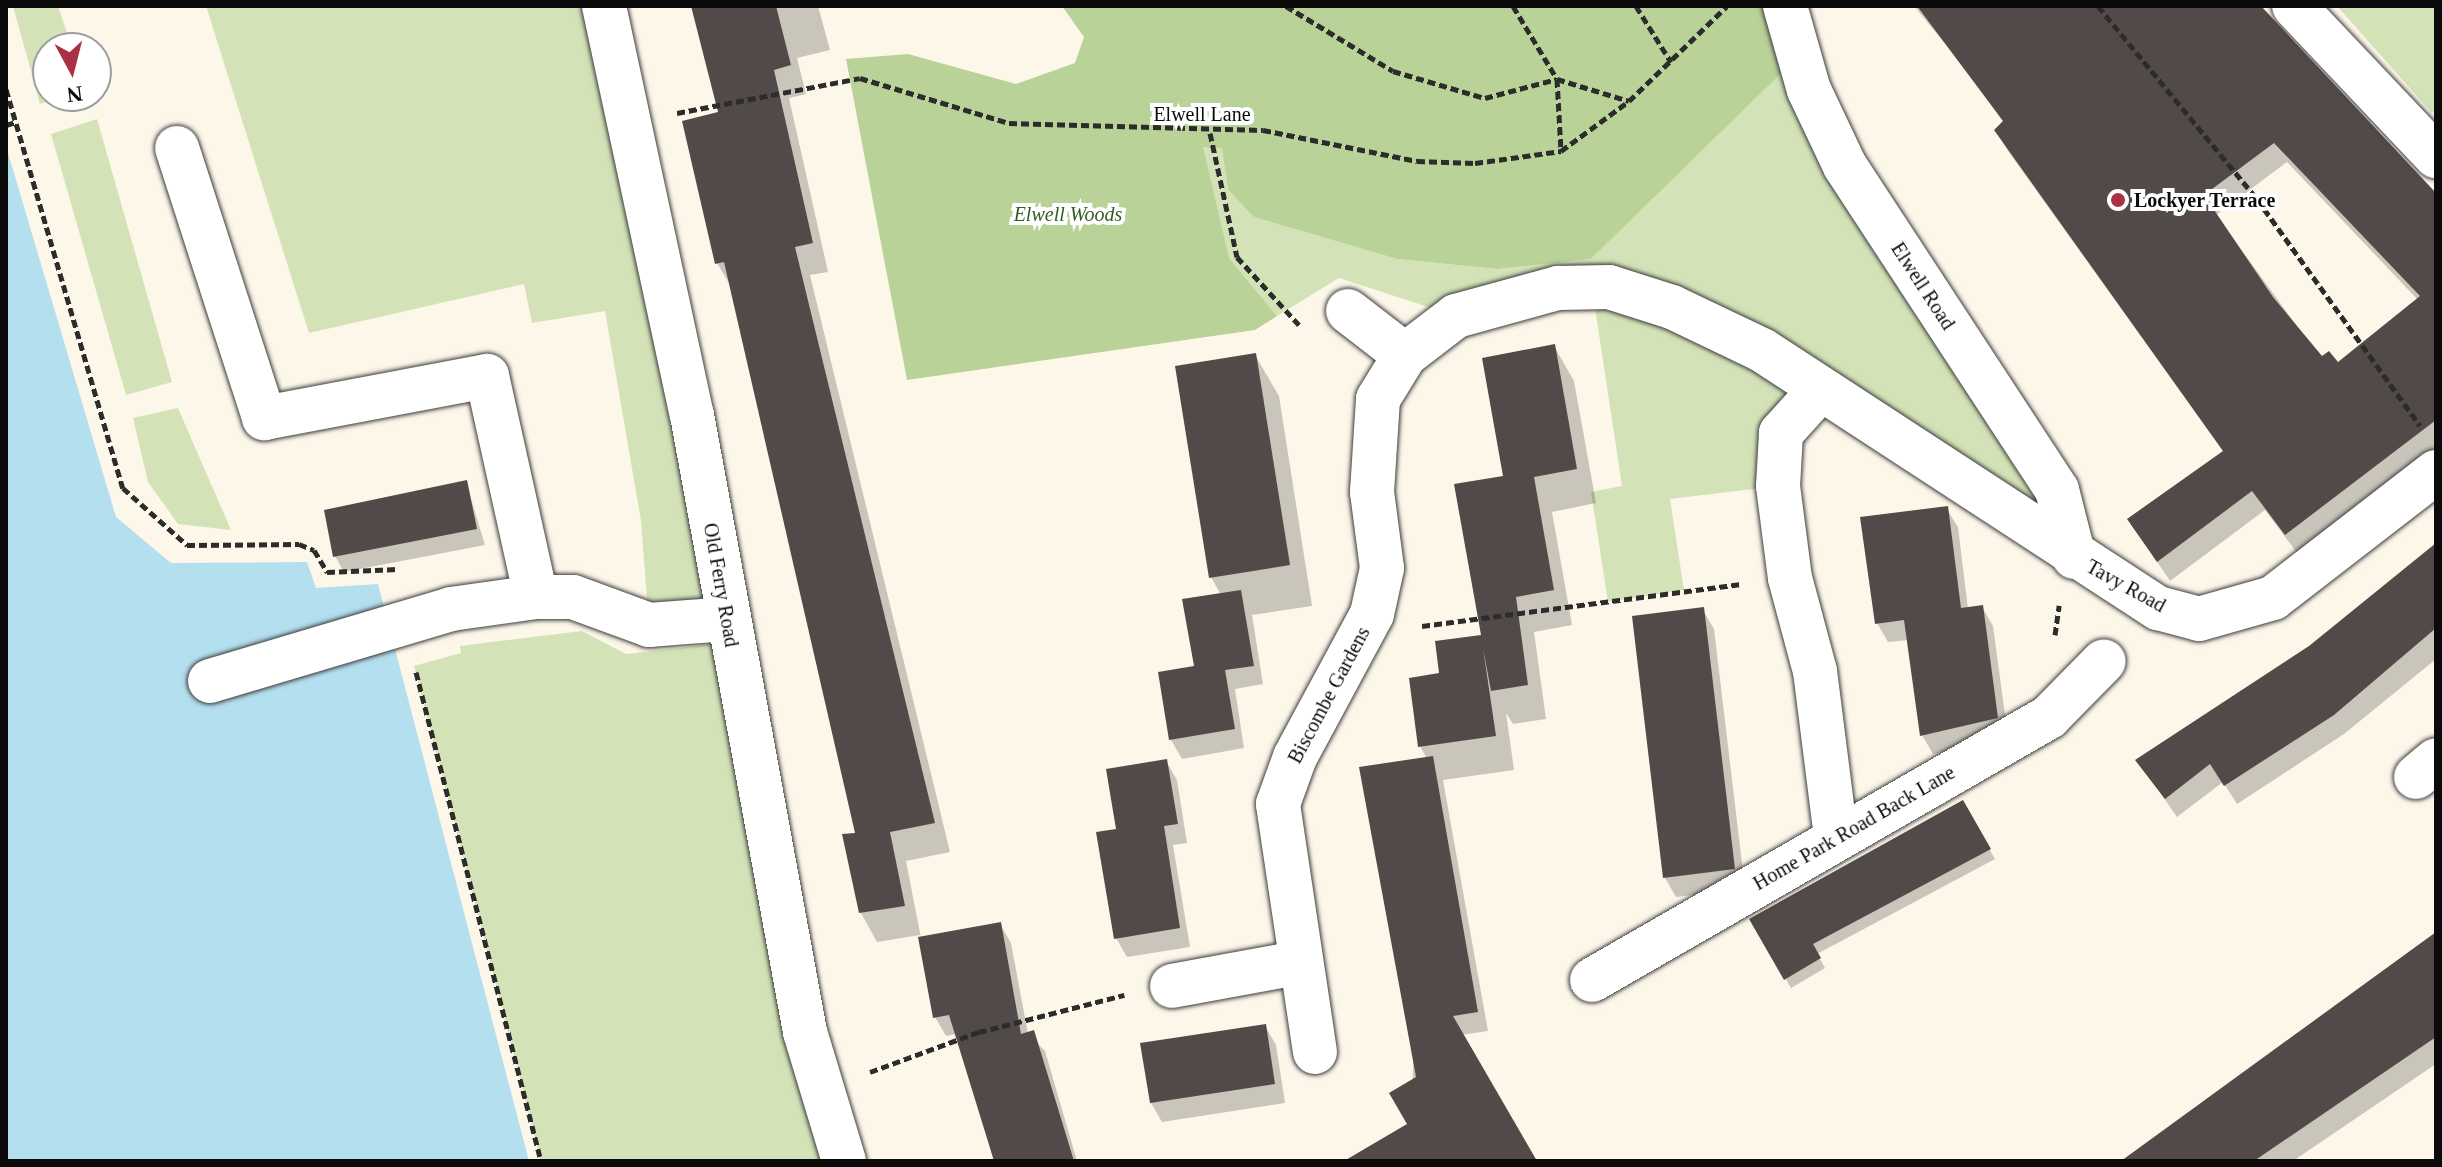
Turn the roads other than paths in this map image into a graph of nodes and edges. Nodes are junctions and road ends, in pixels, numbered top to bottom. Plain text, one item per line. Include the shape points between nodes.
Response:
1 (604, 6) edge
2 (1785, 6) edge
3 (2294, 6) edge
4 (177, 148) dead end
5 (2436, 156) edge
6 (1348, 311) dead end
7 (1405, 355) junction
8 (1819, 391) junction
9 (2432, 455) edge
10 (2074, 557) junction
11 (536, 597) junction
12 (727, 619) junction
13 (2104, 661) dead end
14 (210, 681) dead end
15 (1836, 838) junction
16 (1297, 963) junction
17 (1592, 980) dead end
18 (1172, 986) dead end
19 (1315, 1052) dead end
20 (844, 1161) edge

1 - 12 street, Old Ferry Road
2 - 10 street, Elwell Road via 1809,90 1845,166 2057,490
3 - 5 street
4 - 11 street via 264,418 487,376
6 - 7 street
7 - 8 street, Biscombe Gardens via 1456,316 1507,298 1609,287 1762,350
7 - 16 street, Biscombe Gardens via 1378,399 1372,492 1382,568 1361,634 1278,804
8 - 10 street, Tavy Road
8 - 15 street via 1781,433 1778,486 1790,578 1815,671
9 - 10 street, Tavy Road via 2273,598 2240,613 2199,619 2158,608
11 - 12 street via 573,597 649,625
11 - 14 street via 451,609
12 - 20 street, Old Ferry Road via 809,1047
13 - 15 street, Home Park Road Back Lane via 2049,717
15 - 17 street, Home Park Road Back Lane
16 - 18 street
16 - 19 street, Biscombe Gardens

